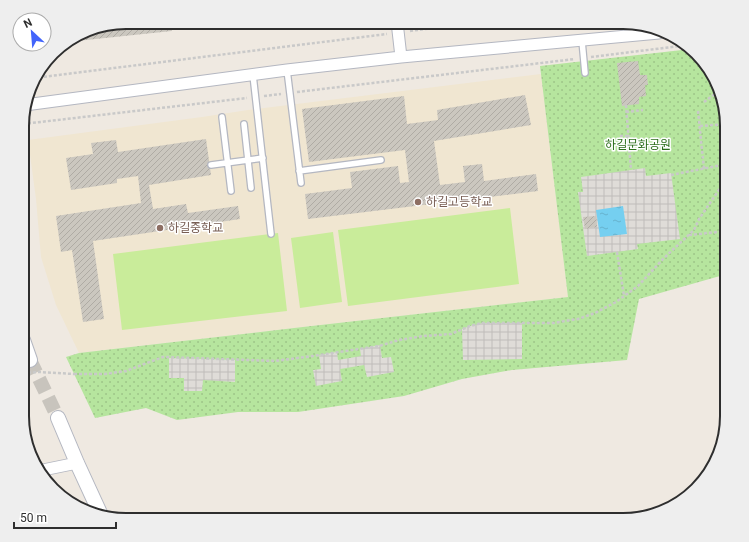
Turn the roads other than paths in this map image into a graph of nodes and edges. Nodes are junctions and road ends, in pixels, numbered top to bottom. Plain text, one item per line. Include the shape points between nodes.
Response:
1 (398, 29) edge
2 (653, 34) edge
3 (582, 41) junction
4 (401, 58) junction
5 (287, 70) junction
6 (585, 73) dead end
7 (253, 75) junction
8 (31, 104) edge
9 (222, 117) dead end
10 (244, 124) dead end
11 (263, 158) junction
12 (248, 160) junction
13 (381, 160) dead end
14 (227, 163) junction
15 (211, 165) dead end
16 (299, 171) junction
17 (301, 183) dead end
18 (251, 188) dead end
19 (231, 191) dead end
20 (272, 234) dead end
21 (29, 357) edge
22 (30, 360) tunnel mouth
23 (58, 418) tunnel mouth
24 (77, 463) junction
25 (45, 470) edge
26 (98, 509) edge

1 - 4 street
2 - 3 street
3 - 4 street
3 - 6 lane
4 - 5 street
5 - 7 street
5 - 16 lane
7 - 8 street
7 - 11 lane
9 - 14 lane
10 - 12 lane
11 - 12 lane
11 - 20 lane
12 - 14 lane
12 - 18 lane
13 - 16 lane
14 - 15 lane
14 - 19 lane
16 - 17 lane
21 - 22 street
23 - 24 street
24 - 25 street
24 - 26 street

